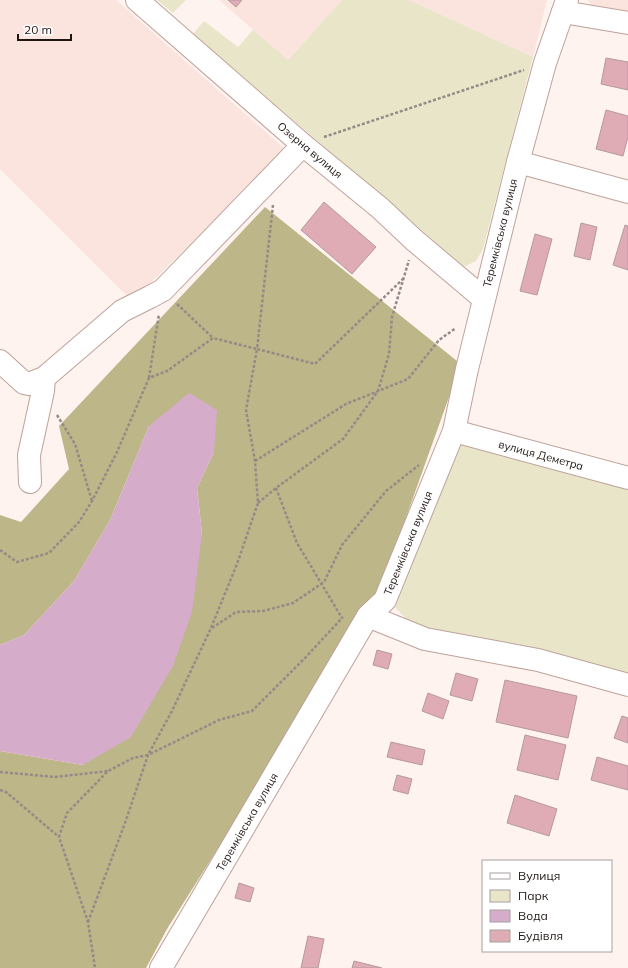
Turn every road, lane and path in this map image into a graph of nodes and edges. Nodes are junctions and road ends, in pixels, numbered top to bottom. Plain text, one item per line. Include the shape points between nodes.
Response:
1 (137, 0) edge
2 (565, 6) edge
3 (628, 23) edge
4 (545, 63) junction
5 (303, 144) junction
6 (518, 162) junction
7 (628, 192) edge
8 (274, 202) dead end
9 (414, 240) junction
10 (404, 278) junction
11 (163, 290) junction
12 (482, 306) junction
13 (213, 338) junction
14 (257, 349) junction
15 (0, 361) edge
16 (149, 378) junction
17 (43, 384) junction
18 (378, 391) junction
19 (454, 431) junction
20 (254, 461) junction
21 (421, 463) dead end
22 (628, 478) edge
23 (30, 482) dead end
24 (276, 488) junction
25 (92, 501) junction
26 (258, 503) junction
27 (0, 550) edge
28 (321, 583) junction
29 (358, 615) junction
30 (342, 618) junction
31 (211, 628) junction
32 (628, 685) edge
33 (148, 755) junction
34 (108, 771) junction
35 (0, 772) edge
36 (0, 790) edge
37 (59, 837) junction
38 (88, 922) junction
39 (95, 968) edge
40 (161, 968) edge

1 - 5 street, Озерна вулиця
2 - 3 street
2 - 4 street, Теремківська вулиця
4 - 5 path
4 - 6 street, Теремківська вулиця
5 - 9 street, Озерна вулиця
5 - 11 street
6 - 7 street
6 - 12 street, Теремківська вулиця
8 - 14 path
9 - 10 path
9 - 12 street, Озерна вулиця
10 - 14 path via 315,364
10 - 18 path via 392,317 389,354
11 - 13 path
11 - 16 path
11 - 17 street via 122,311
12 - 18 path via 439,340 408,379
12 - 19 street, Теремківська вулиця
13 - 14 path
13 - 16 path via 167,371
14 - 20 path via 246,410
15 - 17 street via 24,383
16 - 25 path via 117,452
17 - 23 street via 29,455
17 - 25 path via 75,444
18 - 20 path via 346,404
18 - 24 path via 343,439
19 - 22 street, вулиця Деметра
19 - 29 street, Теремківська вулиця via 385,600
20 - 26 path
21 - 28 path via 386,491 342,545 324,582
24 - 26 path
24 - 28 path via 297,543
25 - 27 path via 79,522 49,553 17,562
26 - 31 path
28 - 30 path
28 - 31 path via 293,604 263,611 236,612
29 - 30 path
29 - 32 street via 425,639 538,660
29 - 40 street, Теремківська вулиця
30 - 33 path via 252,710 219,720
31 - 33 path
33 - 34 path via 133,758
33 - 38 path
34 - 35 path via 55,777
34 - 37 path via 67,813
36 - 37 path via 6,792
37 - 38 path
38 - 39 path

